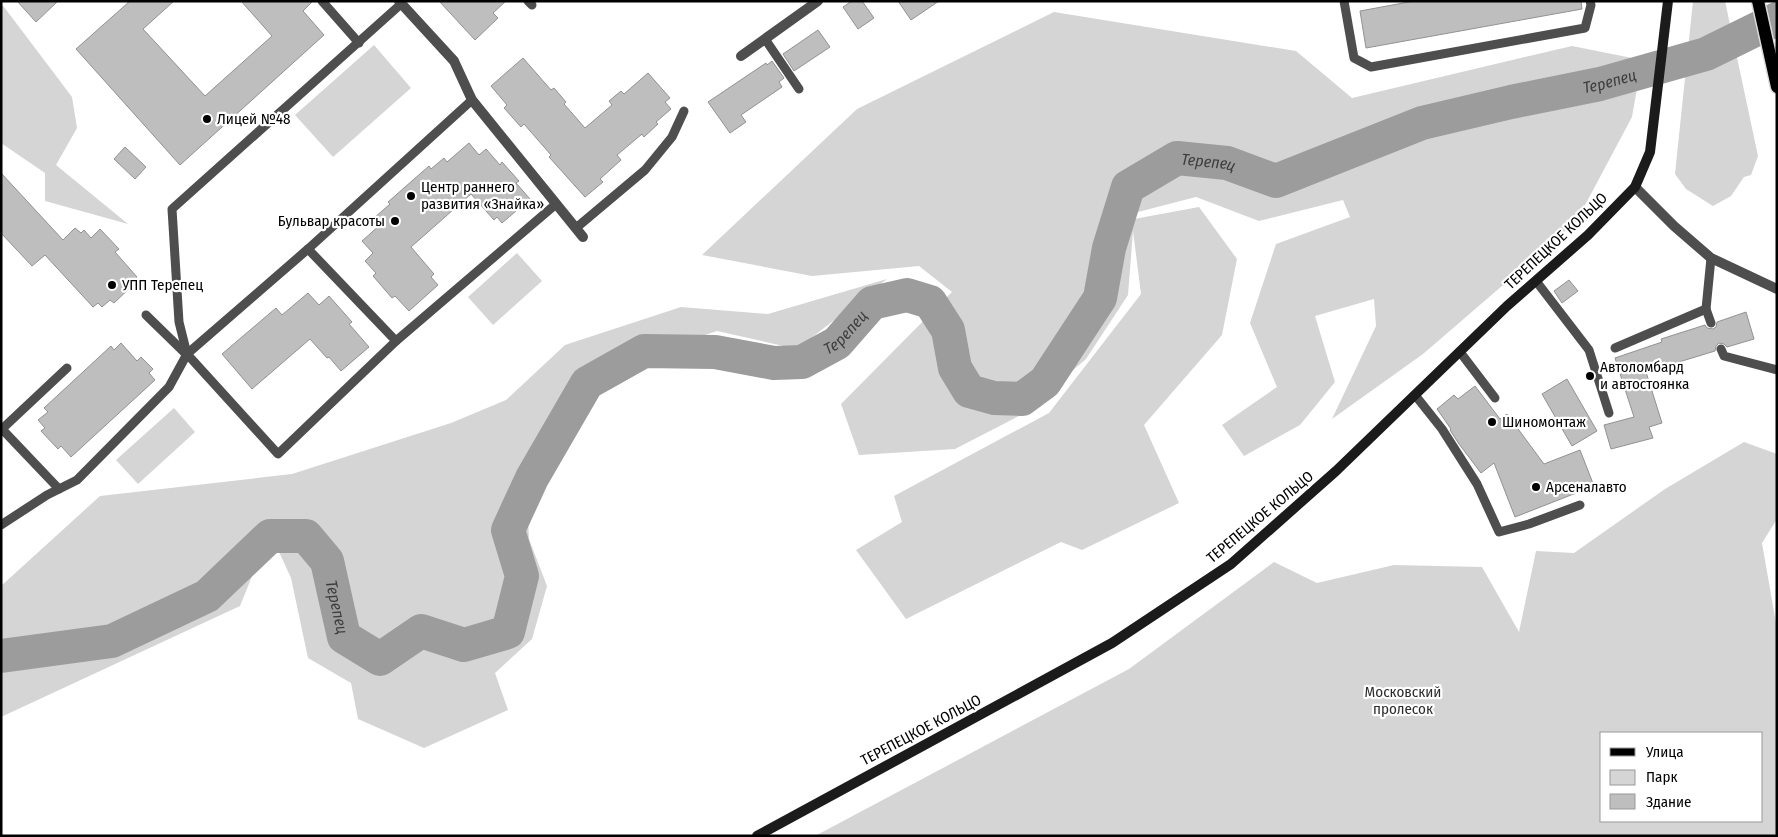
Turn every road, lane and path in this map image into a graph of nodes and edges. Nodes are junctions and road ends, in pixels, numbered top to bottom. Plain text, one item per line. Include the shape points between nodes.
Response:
1 (322, 1) edge
2 (818, 1) edge
3 (1344, 1) edge
4 (1590, 1) edge
5 (1758, 1) edge
6 (400, 3) edge
7 (1668, 3) edge
8 (765, 39) junction
9 (358, 43) junction
10 (741, 56) dead end
11 (1777, 87) edge
12 (799, 89) dead end
13 (472, 100) junction
14 (684, 111) dead end
15 (1635, 187) junction
16 (556, 204) junction
17 (576, 228) junction
18 (583, 237) dead end
19 (308, 249) junction
20 (1711, 258) junction
21 (1536, 281) junction
22 (1777, 288) edge
23 (1706, 309) junction
24 (146, 314) dead end
25 (1711, 323) dead end
26 (396, 341) junction
27 (1614, 348) dead end
28 (1722, 349) dead end
29 (1460, 352) junction
30 (187, 354) junction
31 (67, 368) dead end
32 (1777, 370) edge
33 (1416, 395) junction
34 (1494, 398) dead end
35 (1609, 413) dead end
36 (59, 489) junction
37 (1580, 506) dead end
38 (1, 525) edge
39 (757, 836) edge

1 - 9 lane
2 - 8 street
3 - 4 lane via 1354,58 1371,67 1585,28
5 - 11 main road
6 - 9 lane
6 - 13 street via 454,61
7 - 15 street, ТЕРЕПЕЦКОЕ КОЛЬЦО via 1650,152
8 - 10 street
8 - 12 lane
9 - 30 lane via 172,209 179,322
13 - 16 street
13 - 19 lane
14 - 17 lane via 672,137 645,170
15 - 20 street
15 - 21 street, ТЕРЕПЕЦКОЕ КОЛЬЦО
16 - 17 street
16 - 26 lane
17 - 18 street
19 - 26 lane
19 - 30 lane
20 - 22 street
20 - 23 lane
21 - 29 street, ТЕРЕПЕЦКОЕ КОЛЬЦО
21 - 35 lane via 1589,350
23 - 25 lane
23 - 27 lane
24 - 30 lane
26 - 30 lane via 278,454
28 - 32 lane via 1724,356
29 - 33 street, ТЕРЕПЕЦКОЕ КОЛЬЦО
29 - 34 lane
30 - 36 lane via 169,387 76,480
31 - 36 lane via 2,428
33 - 37 lane via 1477,484 1499,532
33 - 39 street, ТЕРЕПЕЦКОЕ КОЛЬЦО via 1231,564 1112,643
36 - 38 lane

